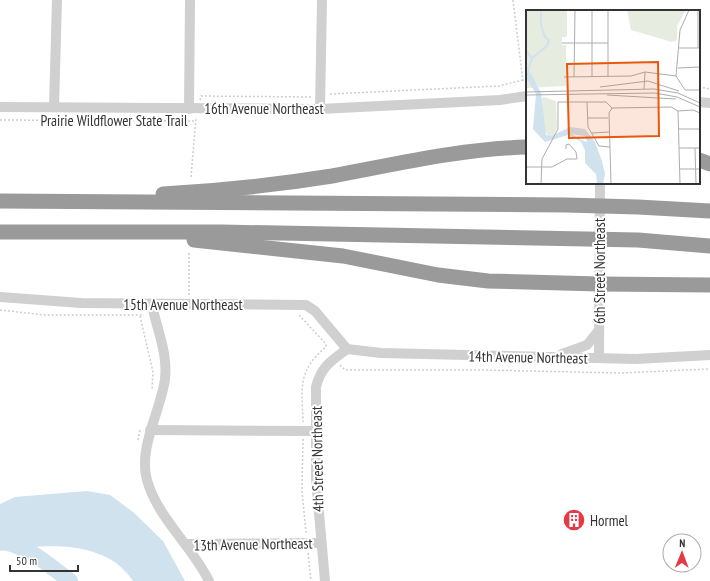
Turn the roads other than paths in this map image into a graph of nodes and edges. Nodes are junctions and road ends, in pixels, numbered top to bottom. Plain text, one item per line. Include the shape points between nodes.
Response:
1 (57, 0) edge
2 (190, 0) edge
3 (322, 0) edge
4 (526, 96) edge
5 (700, 102) edge
6 (710, 104) edge
7 (0, 107) edge
8 (54, 107) junction
9 (189, 109) junction
10 (320, 109) junction
11 (526, 148) edge
12 (700, 160) edge
13 (710, 164) edge
14 (600, 184) edge
15 (0, 201) edge
16 (24, 201) junction
17 (710, 211) edge
18 (86, 231) junction
19 (0, 232) edge
20 (710, 246) edge
21 (599, 284) junction
22 (710, 285) edge
23 (0, 297) edge
24 (152, 305) junction
25 (599, 330) junction
26 (347, 349) junction
27 (710, 355) edge
28 (545, 357) junction
29 (599, 358) junction
30 (150, 430) junction
31 (315, 431) junction
32 (320, 543) junction
33 (185, 544) junction
34 (209, 581) edge
35 (325, 581) edge

1 - 8 street
2 - 9 street
3 - 10 street
4 - 10 street, 16th Avenue Northeast via 500,100
5 - 6 street
7 - 8 street, 16th Avenue Northeast
8 - 9 street, 16th Avenue Northeast
9 - 10 street, 16th Avenue Northeast
11 - 16 highway via 432,156 266,186
12 - 13 highway
14 - 21 street, 6th Street Northeast
15 - 16 highway
16 - 17 highway via 638,206
18 - 19 highway
18 - 20 highway via 638,240
18 - 21 highway via 320,253 438,275 488,281
21 - 22 highway
21 - 25 street, 6th Street Northeast
23 - 24 street, 15th Avenue Northeast via 52,302
24 - 26 street, 15th Avenue Northeast via 306,306 315,311
24 - 30 street via 166,360 164,380
25 - 28 street via 592,340 578,350
25 - 29 street, 6th Street Northeast
26 - 28 street, 14th Avenue Northeast via 381,354
26 - 31 street, 4th Street Northeast via 330,361 319,374 316,387
27 - 29 street, 14th Avenue Northeast
28 - 29 street, 14th Avenue Northeast
30 - 31 street
30 - 33 street via 146,478 151,495
31 - 32 street, 4th Street Northeast
32 - 33 street, 13th Avenue Northeast
32 - 35 street, 4th Street Northeast
33 - 34 street

